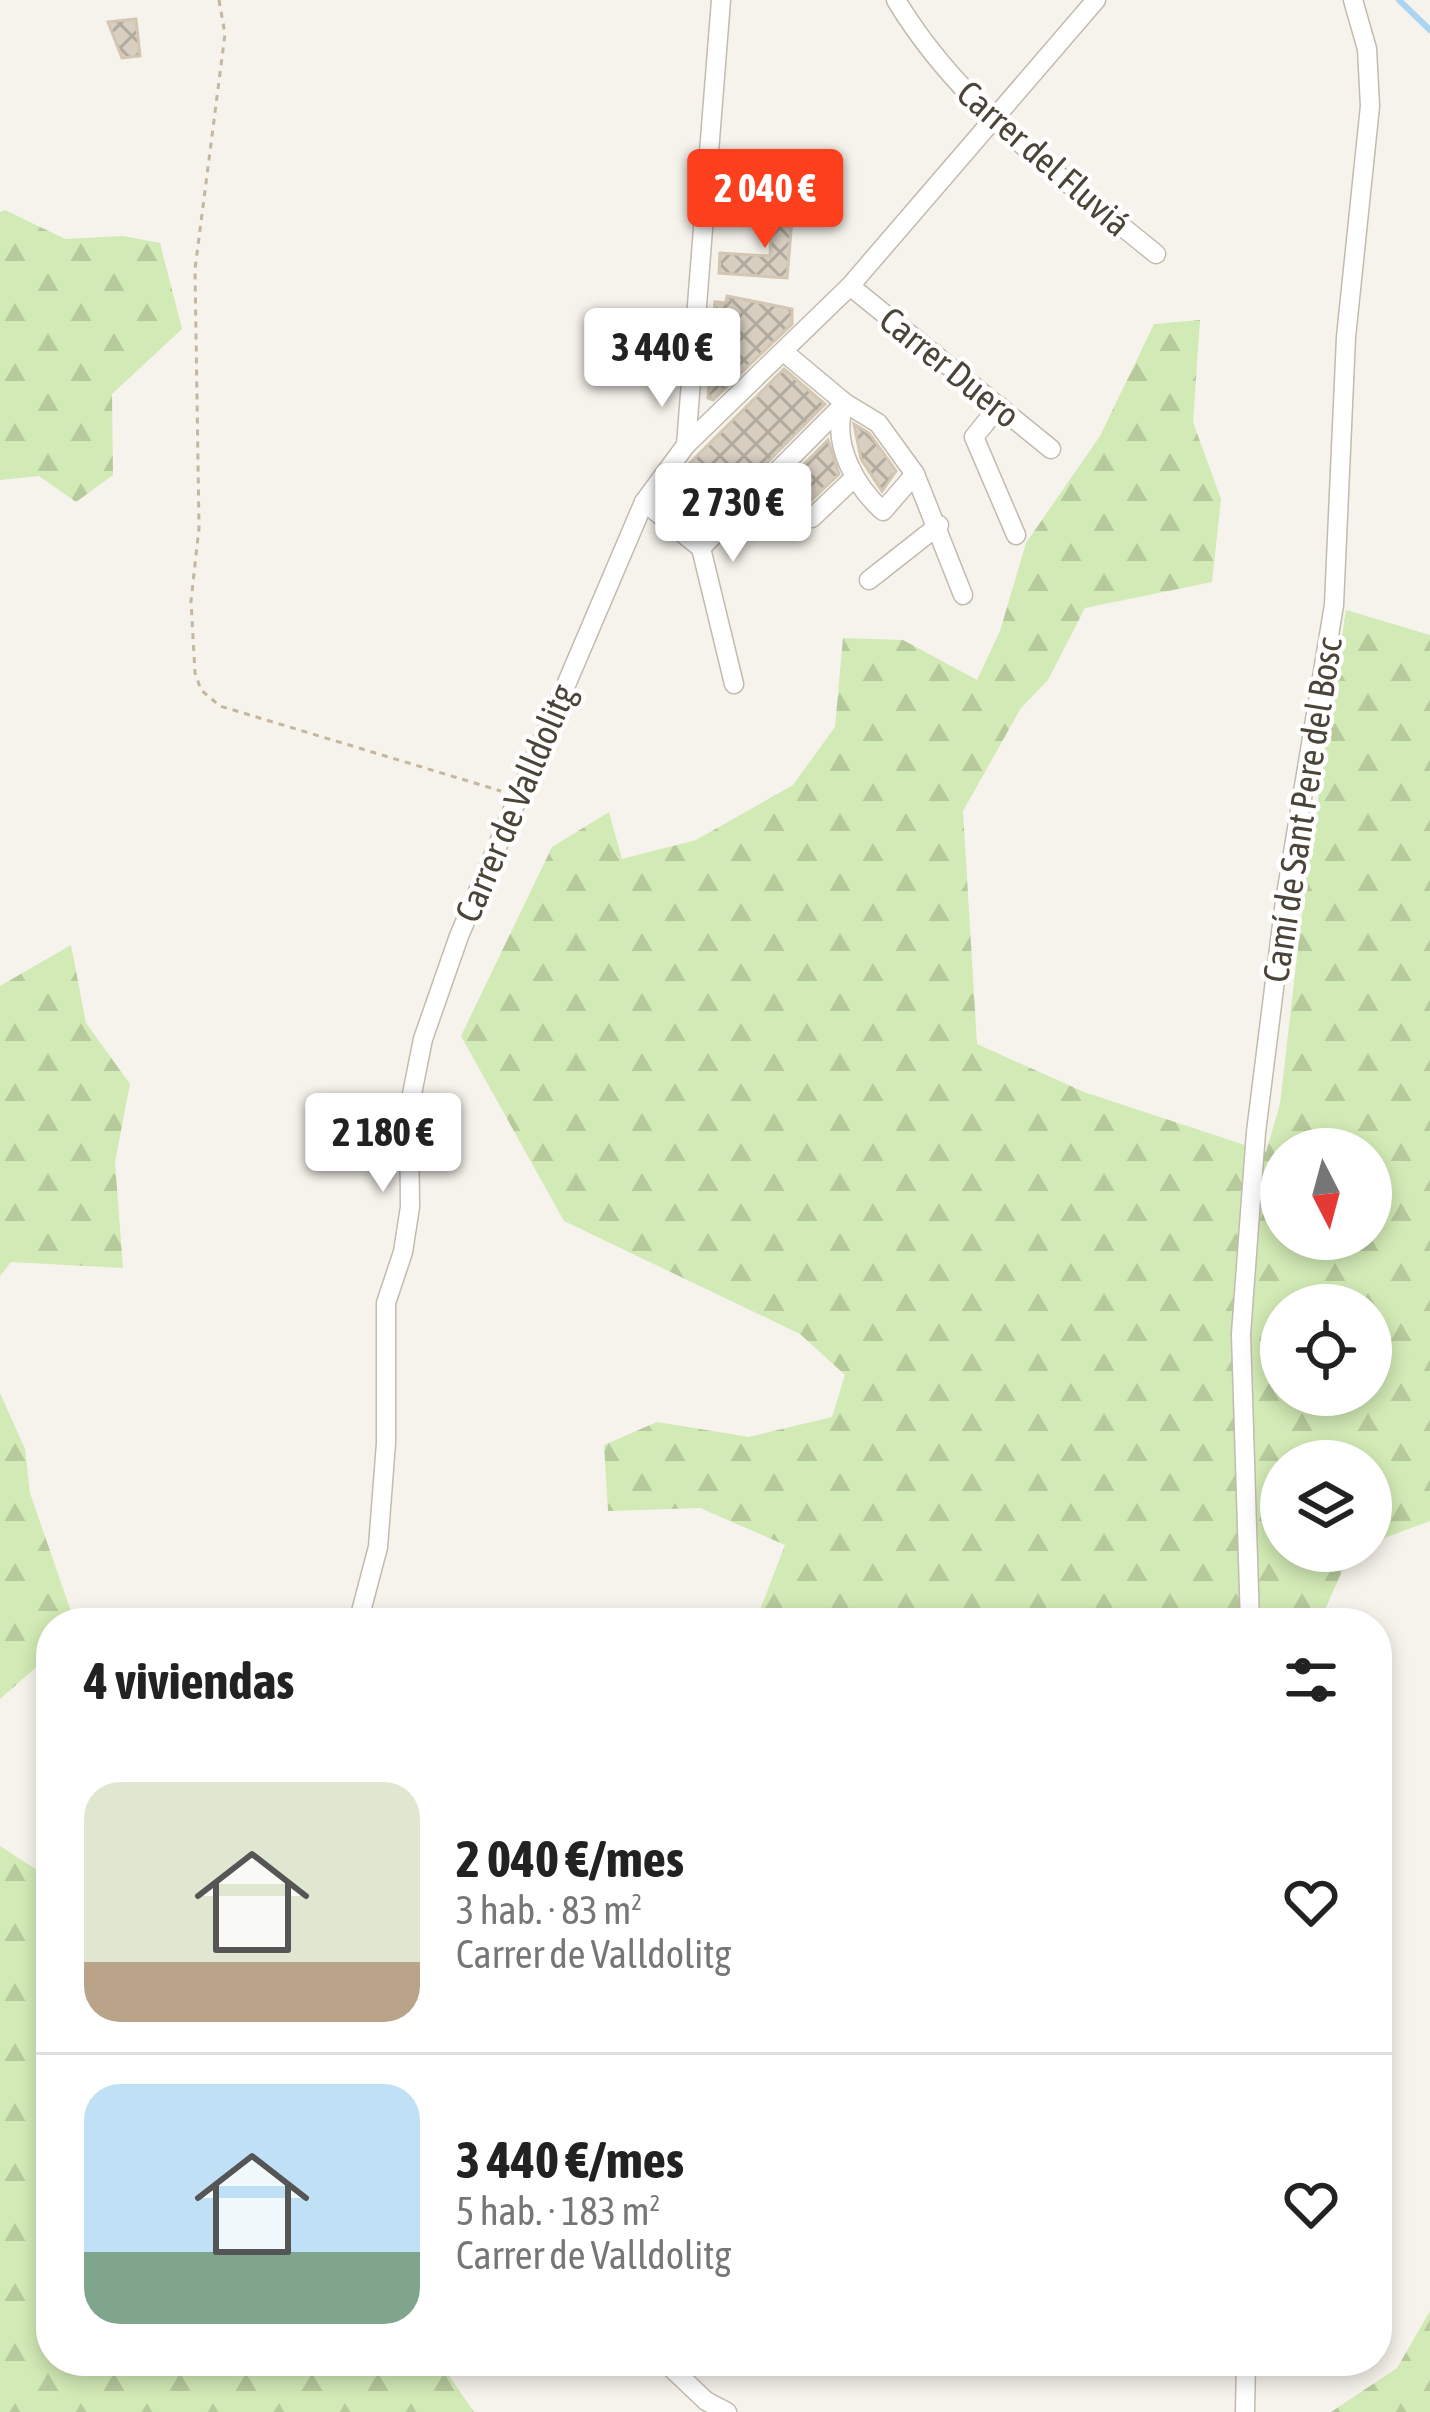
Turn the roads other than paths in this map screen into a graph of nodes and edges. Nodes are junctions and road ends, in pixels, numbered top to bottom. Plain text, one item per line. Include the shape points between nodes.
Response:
1 (721, 0) edge
2 (896, 0) edge
3 (1096, 0) edge
4 (1353, 0) edge
5 (991, 120) junction
6 (1156, 254) dead end
7 (850, 286) junction
8 (784, 352) junction
9 (845, 403) junction
10 (999, 406) junction
11 (686, 445) junction
12 (1051, 449) dead end
13 (915, 474) junction
14 (854, 478) junction
15 (644, 502) junction
16 (812, 518) dead end
17 (939, 525) junction
18 (1016, 535) dead end
19 (701, 548) junction
20 (869, 580) dead end
21 (963, 596) dead end
22 (734, 684) dead end
23 (362, 1608) edge
24 (1250, 1608) edge
25 (680, 2376) edge
26 (1246, 2376) edge
27 (727, 2412) edge
28 (1245, 2412) edge

1 - 11 street
2 - 5 street, Carrer del Fluviá via 950,78
3 - 5 street, Carrer de Valldolitg
4 - 24 street, Camí de Sant Pere del Bosc via 1370,106 1346,337 1334,605 1282,924 1241,1334
5 - 6 street, Carrer del Fluviá
5 - 7 street, Carrer de Valldolitg
7 - 8 street, Carrer de Valldolitg
7 - 10 street, Carrer Duero
8 - 9 street
8 - 11 street, Carrer de Valldolitg
9 - 13 street via 878,423
9 - 14 street via 838,424
9 - 19 street
10 - 12 street, Carrer Duero
10 - 18 street via 974,437
11 - 15 street, Carrer de Valldolitg
13 - 14 street via 883,512
13 - 17 street
14 - 16 street
15 - 19 street
15 - 23 street, Carrer de Valldolitg via 423,1039 409,1109 410,1207 386,1303 378,1547
17 - 20 street
17 - 21 street
19 - 22 street
25 - 27 street
26 - 28 street

